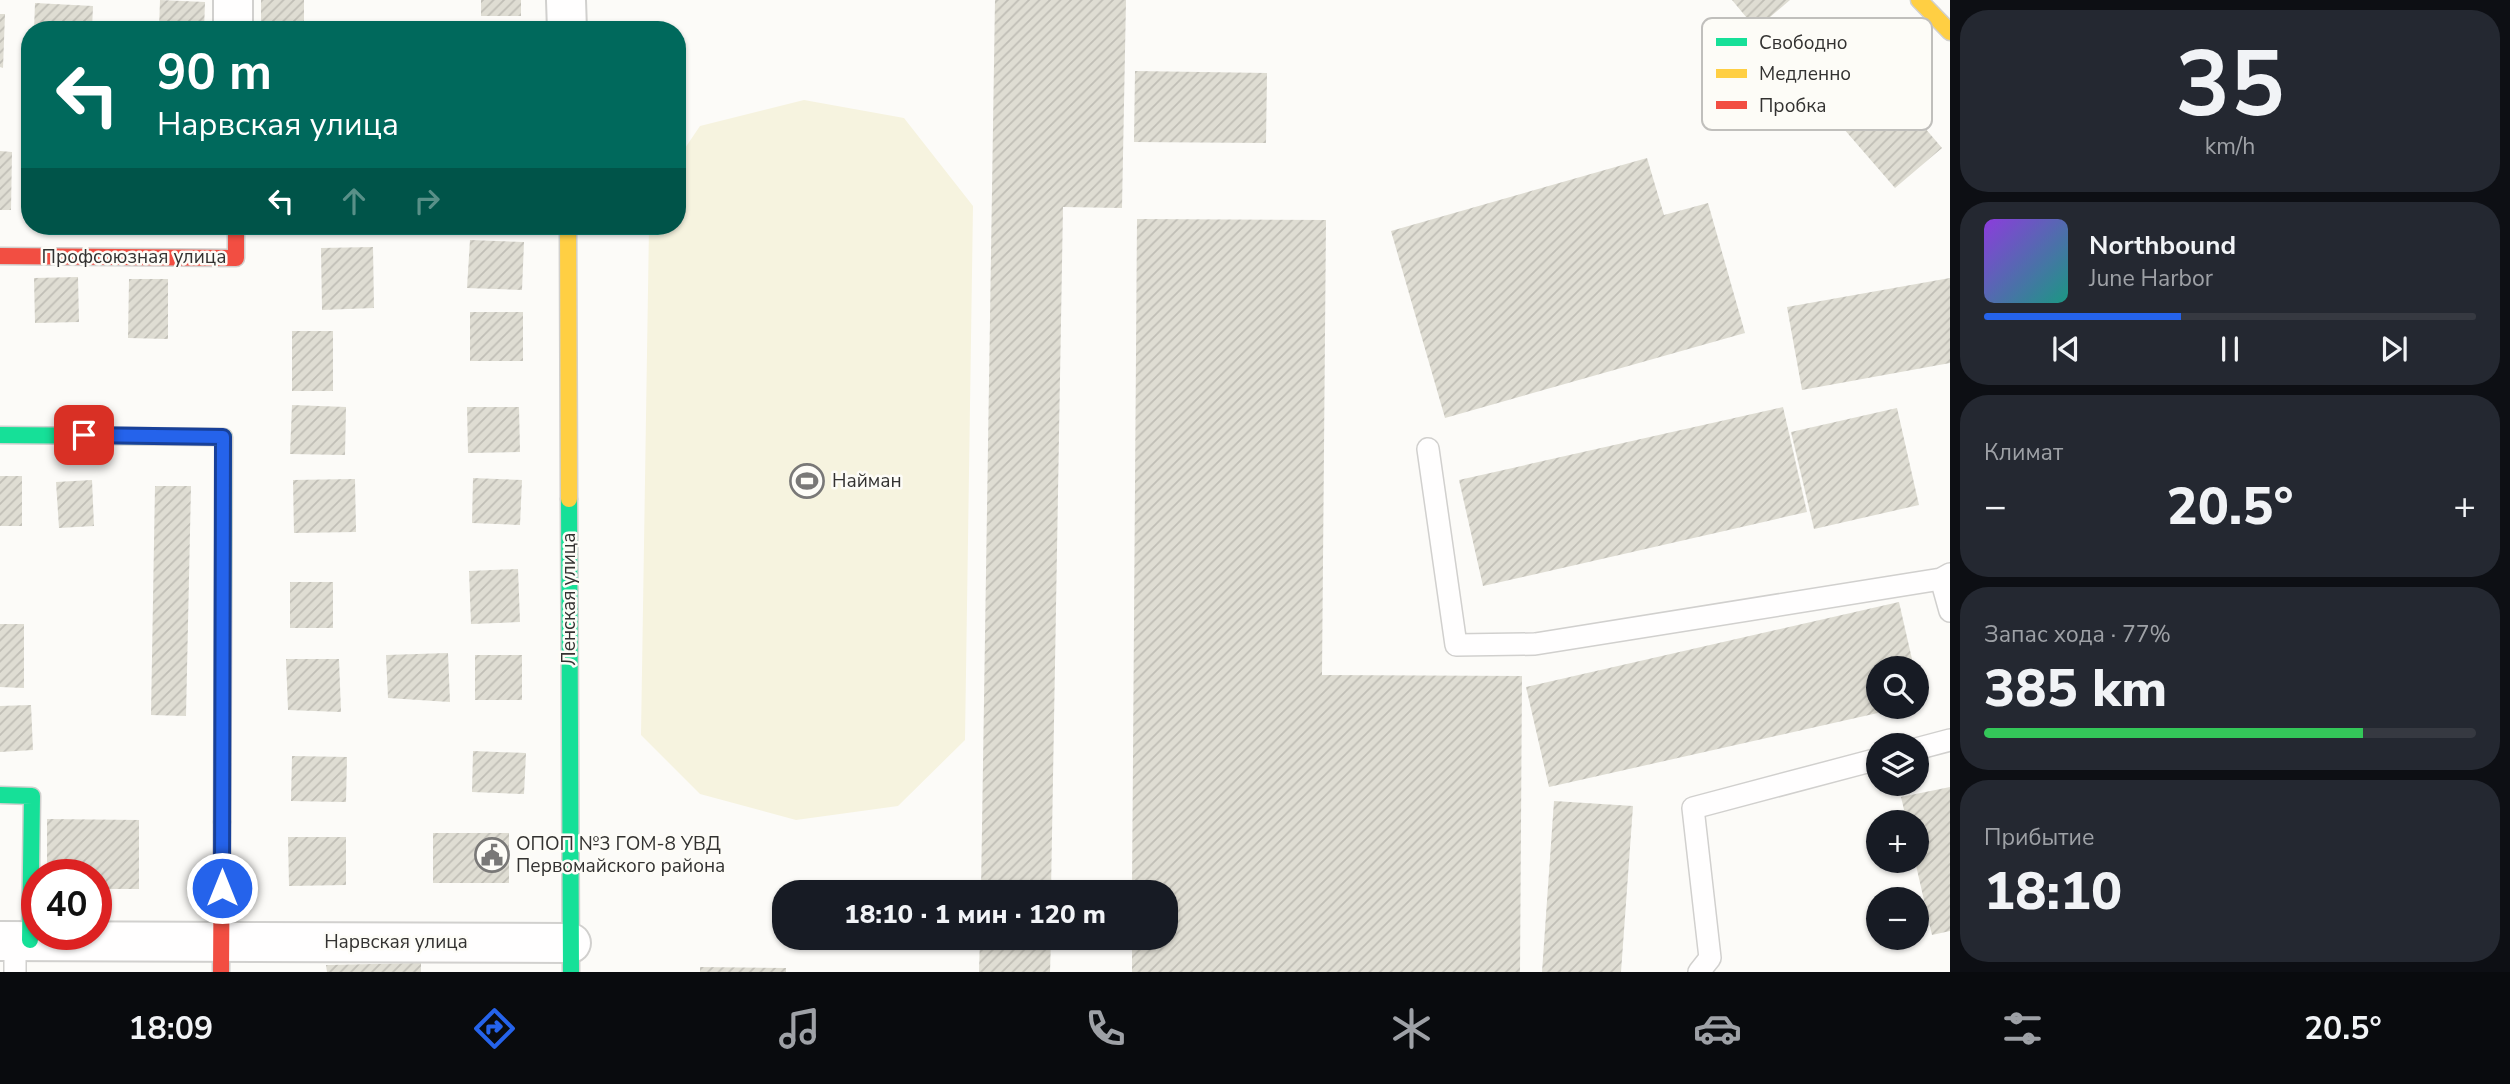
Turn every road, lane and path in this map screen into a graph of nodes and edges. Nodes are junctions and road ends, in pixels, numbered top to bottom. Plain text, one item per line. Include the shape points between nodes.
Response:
1 (233, 0) edge
2 (566, 0) edge
3 (1919, 0) edge
4 (233, 21) edge
5 (567, 21) edge
6 (1950, 32) edge
7 (236, 235) edge
8 (568, 235) edge
9 (0, 256) edge
10 (0, 435) edge
11 (1428, 449) dead end
12 (1946, 577) edge
13 (1950, 611) edge
14 (1950, 740) edge
15 (1929, 746) edge
16 (1866, 762) edge
17 (0, 795) edge
18 (15, 949) edge
19 (221, 956) edge
20 (571, 957) edge
21 (1699, 972) edge

1 - 4 street
2 - 5 street
3 - 6 street
7 - 9 street, Профсоюзная улица via 236,258
8 - 20 street, Ленская улица
10 - 19 street via 223,437
11 - 12 lane via 1456,645 1535,644
12 - 13 lane
14 - 15 lane
16 - 21 lane via 1693,808 1710,957
17 - 18 street via 32,796
18 - 19 street, Нарвская улица
19 - 20 street, Нарвская улица

